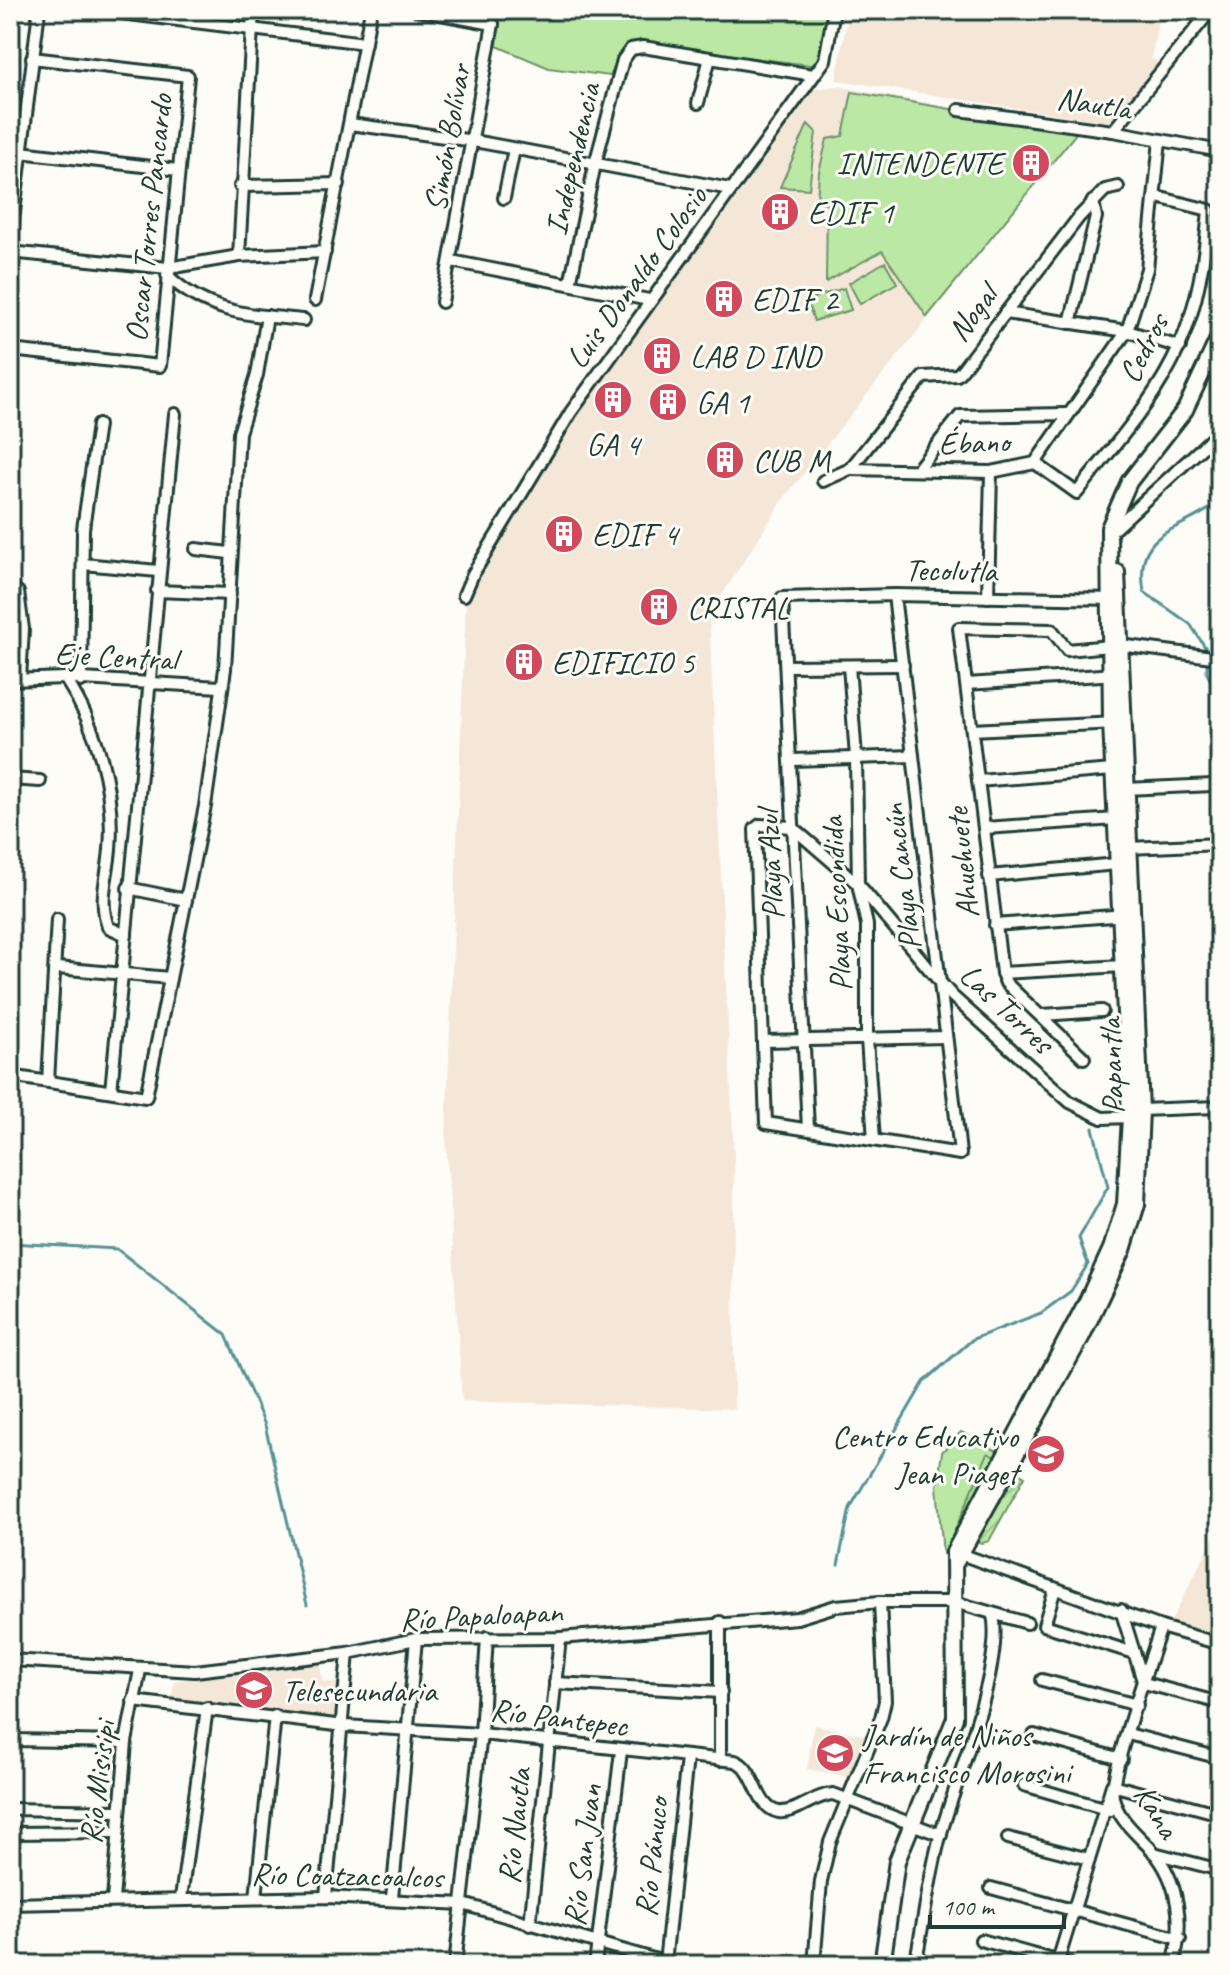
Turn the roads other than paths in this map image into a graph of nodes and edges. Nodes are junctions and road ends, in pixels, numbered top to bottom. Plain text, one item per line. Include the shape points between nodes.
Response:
1 (39, 10) edge
2 (96, 10) edge
3 (253, 10) edge
4 (371, 10) edge
5 (417, 10) edge
6 (834, 10) edge
7 (1174, 10) edge
8 (1209, 12) edge
9 (251, 31) junction
10 (365, 43) junction
11 (32, 58) junction
12 (710, 58) junction
13 (813, 75) junction
14 (698, 103) dead end
15 (959, 110) dead end
16 (350, 124) junction
17 (1113, 131) junction
18 (1160, 140) junction
19 (474, 141) junction
20 (514, 149) junction
21 (1220, 151) edge
22 (20, 152) junction
23 (595, 164) junction
24 (178, 170) junction
25 (339, 184) junction
26 (240, 186) junction
27 (1118, 187) dead end
28 (730, 189) junction
29 (1157, 197) junction
30 (504, 198) dead end
31 (1093, 201) junction
32 (10, 237) edge
33 (10, 244) edge
34 (10, 252) edge
35 (325, 252) junction
36 (239, 256) junction
37 (451, 261) junction
38 (167, 272) junction
39 (570, 284) junction
40 (315, 300) dead end
41 (649, 300) junction
42 (442, 302) dead end
43 (1005, 313) junction
44 (267, 316) junction
45 (304, 320) dead end
46 (1070, 323) junction
47 (1127, 331) junction
48 (1220, 335) edge
49 (1180, 347) junction
50 (10, 350) edge
51 (175, 414) dead end
52 (1067, 414) junction
53 (98, 425) dead end
54 (1220, 431) edge
55 (1035, 463) junction
56 (850, 469) junction
57 (917, 470) junction
58 (991, 472) junction
59 (823, 481) dead end
60 (1121, 496) junction
61 (1133, 512) junction
62 (1112, 526) junction
63 (196, 549) dead end
64 (229, 553) junction
65 (83, 564) junction
66 (158, 571) junction
67 (157, 591) junction
68 (18, 592) dead end
69 (230, 594) junction
70 (464, 595) dead end
71 (894, 595) junction
72 (988, 597) junction
73 (782, 598) joint
74 (1113, 600) junction
75 (1115, 646) junction
76 (1218, 658) edge
77 (903, 665) junction
78 (786, 666) junction
79 (849, 666) junction
80 (1116, 674) junction
81 (65, 678) junction
82 (15, 680) edge
83 (81, 681) junction
84 (967, 684) junction
85 (149, 685) junction
86 (220, 687) junction
87 (1117, 723) junction
88 (972, 730) junction
89 (913, 756) junction
90 (856, 757) junction
91 (793, 760) junction
92 (1113, 770) junction
93 (10, 779) edge
94 (40, 781) dead end
95 (978, 781) junction
96 (1213, 785) dead end
97 (1126, 789) junction
98 (1116, 819) junction
99 (792, 827) junction
100 (985, 828) junction
101 (1220, 844) edge
102 (1128, 848) junction
103 (1117, 864) junction
104 (989, 876) junction
105 (858, 884) junction
106 (128, 888) junction
107 (186, 900) junction
108 (1126, 915) junction
109 (57, 919) dead end
110 (995, 925) junction
111 (126, 935) junction
112 (1123, 966) junction
113 (57, 968) junction
114 (122, 973) junction
115 (1002, 973) junction
116 (170, 978) junction
117 (940, 982) junction
118 (1102, 1011) dead end
119 (1042, 1015) junction
120 (946, 1037) junction
121 (867, 1039) junction
122 (803, 1040) junction
123 (764, 1041) junction
124 (1084, 1058) dead end
125 (10, 1076) edge
126 (48, 1082) junction
127 (111, 1091) junction
128 (1217, 1107) dead end
129 (1136, 1113) junction
130 (808, 1129) junction
131 (874, 1140) junction
132 (957, 1557) junction
133 (1055, 1589) junction
134 (880, 1602) junction
135 (954, 1602) junction
136 (1121, 1610) junction
137 (993, 1615) junction
138 (720, 1622) junction
139 (1027, 1623) dead end
140 (1161, 1627) junction
141 (487, 1637) junction
142 (560, 1638) junction
143 (416, 1639) junction
144 (1220, 1644) edge
145 (348, 1653) junction
146 (1134, 1653) junction
147 (10, 1660) edge
148 (140, 1670) junction
149 (1042, 1680) dead end
150 (555, 1683) junction
151 (1144, 1683) junction
152 (721, 1692) junction
153 (133, 1701) junction
154 (1220, 1703) edge
155 (1137, 1705) junction
156 (207, 1708) junction
157 (275, 1716) junction
158 (344, 1726) junction
159 (408, 1728) junction
160 (481, 1734) junction
161 (1128, 1734) junction
162 (1034, 1735) dead end
163 (10, 1740) edge
164 (550, 1741) junction
165 (126, 1742) junction
166 (948, 1742) junction
167 (969, 1749) junction
168 (621, 1751) junction
169 (687, 1758) junction
170 (1220, 1758) edge
171 (1121, 1759) junction
172 (720, 1760) junction
173 (1024, 1785) dead end
174 (1112, 1785) junction
175 (848, 1797) junction
176 (1105, 1808) junction
177 (10, 1809) edge
178 (118, 1811) junction
179 (1120, 1812) junction
180 (1220, 1814) edge
181 (914, 1822) junction
182 (117, 1832) junction
183 (10, 1833) edge
184 (941, 1835) junction
185 (1008, 1838) dead end
186 (1154, 1853) junction
187 (1089, 1859) junction
188 (1219, 1868) edge
189 (991, 1888) dead end
190 (326, 1897) junction
191 (181, 1898) junction
192 (256, 1898) junction
193 (392, 1898) junction
194 (113, 1900) junction
195 (10, 1904) edge
196 (463, 1904) junction
197 (1074, 1910) junction
198 (530, 1925) junction
199 (1180, 1939) junction
200 (981, 1940) dead end
201 (598, 1942) junction
202 (1058, 1961) junction
203 (669, 1964) edge
204 (455, 1965) edge
205 (595, 1965) edge
206 (814, 1965) edge
207 (882, 1965) edge
208 (915, 1965) edge
209 (1071, 1965) edge
210 (1173, 1965) edge

1 - 11 street
2 - 9 street
3 - 9 street
4 - 10 street
5 - 19 street, Simón Bolívar via 493,24
6 - 13 street, Luis Donaldo Colosio via 825,60
7 - 8 street
8 - 17 street
9 - 10 street
9 - 26 street
10 - 16 street
11 - 22 street
11 - 24 street, Oscar Torres Pancardo via 188,76
12 - 13 street
12 - 14 street
12 - 23 street, Independencia via 631,49 623,60
13 - 28 street, Luis Donaldo Colosio
15 - 17 street, Nautla
16 - 19 street
16 - 25 street
17 - 18 street, Nautla
18 - 21 street, Nautla
18 - 29 street, Ébano
19 - 20 street
19 - 37 street, Simón Bolívar
20 - 23 street
20 - 30 street
22 - 24 street
22 - 32 street
23 - 28 street
23 - 39 street, Independencia
24 - 38 street, Oscar Torres Pancardo
25 - 26 street
25 - 35 street
26 - 36 street
27 - 31 street, Nogal
28 - 41 street, Luis Donaldo Colosio
29 - 47 street, Ébano via 1147,269
29 - 49 street, Cedros via 1209,210 1205,258
31 - 43 street, Nogal
31 - 46 street via 1096,217
32 - 33 street
34 - 38 street
35 - 36 street
35 - 40 street
36 - 38 street
37 - 39 street, Simón Bolívar
37 - 42 street, Simón Bolívar
38 - 44 street via 188,296 216,308
38 - 50 street, Oscar Torres Pancardo via 160,366
39 - 41 street, Simón Bolívar
41 - 70 street, Luis Donaldo Colosio via 571,412
43 - 46 street
43 - 56 street, Nogal via 957,375 923,377
44 - 45 street
44 - 64 street via 257,375 239,433
46 - 47 street
47 - 49 street
47 - 52 street, Ébano
48 - 60 street, Papantla via 1185,410
49 - 55 street, Cedros via 1077,493
51 - 66 street via 170,503
52 - 55 street, Ébano
52 - 57 street via 960,416
53 - 65 street
54 - 61 street
55 - 58 street, Ébano
56 - 57 street, Ébano
56 - 59 street, Nogal
57 - 58 street, Ébano
58 - 72 street
60 - 61 street
60 - 62 street, Papantla
61 - 62 street
62 - 74 street, Papantla
63 - 64 street
64 - 69 street
65 - 66 street
65 - 83 street
66 - 67 street
67 - 69 street
67 - 85 street
68 - 82 street via 23,629
69 - 86 street
71 - 72 street, Tecolutla
71 - 73 street, Tecolutla
71 - 77 street, Playa Cancún
72 - 74 street, Tecolutla
73 - 78 street, Playa Azul
74 - 75 street, Papantla
75 - 76 street
75 - 80 street, Papantla
75 - 84 street, Ahuehuete via 1067,650 1052,630 959,628
77 - 79 street
77 - 89 street, Playa Cancún
78 - 79 street
78 - 91 street, Playa Azul
79 - 90 street, Playa Escondida
80 - 84 street
80 - 87 street, Papantla
81 - 82 street, Eje Central
81 - 83 street, Eje Central
81 - 111 street via 106,771 110,849 103,912 108,927
83 - 85 street, Eje Central
84 - 88 street, Ahuehuete
85 - 86 street, Eje Central
85 - 106 street
86 - 107 street
87 - 88 street
87 - 92 street, Papantla
87 - 97 street, Papantla
88 - 95 street, Ahuehuete
89 - 90 street
89 - 117 street, Playa Cancún
90 - 91 street
90 - 105 street, Playa Escondida
91 - 99 street, Playa Azul
92 - 95 street
92 - 98 street, Papantla
93 - 94 street
95 - 100 street, Ahuehuete
96 - 97 street
97 - 102 street, Papantla
98 - 100 street
98 - 103 street, Papantla
99 - 105 street, Las Torres
99 - 122 street, Playa Azul
99 - 123 street via 755,826
100 - 104 street, Ahuehuete
101 - 102 street
102 - 108 street, Papantla
103 - 104 street
103 - 108 street, Papantla
104 - 110 street, Ahuehuete
105 - 117 street, Las Torres
105 - 121 street, Playa Escondida via 867,925
106 - 107 street
106 - 111 street
107 - 116 street
108 - 110 street
108 - 112 street, Papantla
108 - 129 street, Papantla
109 - 113 street
110 - 115 street, Ahuehuete
111 - 114 street
112 - 115 street
112 - 129 street, Papantla
113 - 114 street
113 - 126 street
114 - 116 street
114 - 127 street
115 - 119 street
116 - 127 street via 146,1097
117 - 120 street, Playa Cancún
117 - 129 street, Las Torres via 1070,1102 1102,1118
118 - 119 street
119 - 124 street
120 - 121 street
120 - 131 street, Playa Cancún via 960,1154
121 - 122 street
121 - 131 street, Playa Escondida
122 - 123 street
122 - 130 street, Playa Azul
123 - 130 street via 766,1123
125 - 126 street
126 - 127 street
128 - 129 street, Las Torres
129 - 132 street, Papantla via 1122,1237
130 - 131 street
132 - 133 street
132 - 135 street, Papantla
133 - 136 street
133 - 146 street via 1044,1625
134 - 135 street, Río Papaloapan
134 - 138 street, Río Papaloapan via 836,1606 797,1618
134 - 175 street via 885,1701
135 - 137 street, Río Papaloapan
135 - 166 street, Papantla via 956,1696
136 - 140 street
136 - 146 street
137 - 139 street
137 - 167 street via 994,1647
138 - 142 street, Río Papaloapan
138 - 152 street
140 - 144 street
140 - 151 street, Kana
141 - 142 street, Río Papaloapan
141 - 143 street, Río Papaloapan
141 - 160 street
142 - 150 street, Río Nautla
143 - 145 street, Río Papaloapan
143 - 159 street
145 - 148 street, Río Papaloapan via 195,1671
145 - 158 street
146 - 151 street
147 - 148 street, Río Papaloapan
148 - 153 street, Río Misisipi
149 - 155 street
150 - 152 street
150 - 164 street, Río Nautla
151 - 154 street
151 - 155 street, Kana
152 - 172 street
153 - 156 street, Río Pantepec
153 - 165 street, Río Misisipi
155 - 161 street, Kana
156 - 157 street, Río Pantepec
156 - 191 street
157 - 158 street, Río Pantepec
157 - 192 street
158 - 159 street, Río Pantepec
158 - 190 street
159 - 160 street, Río Pantepec
159 - 193 street
160 - 164 street, Río Pantepec
160 - 196 street
161 - 170 street
161 - 171 street, Kana
162 - 171 street
163 - 165 street
164 - 168 street, Río Pantepec
164 - 198 street, Río Nautla
165 - 178 street, Río Misisipi
166 - 167 street
166 - 181 street, Papantla
167 - 184 street
168 - 169 street, Río Pantepec
168 - 201 street, Río San Juan
169 - 172 street, Río Pantepec
169 - 203 street, Río Pánuco
171 - 174 street, Kana
172 - 175 street, Río Pantepec via 742,1764 766,1805 778,1812 791,1811 817,1794
173 - 176 street
174 - 176 street
174 - 179 street, Kana
174 - 180 street
175 - 181 street, Río Pantepec
175 - 206 street via 821,1881
176 - 179 street
176 - 187 street
177 - 178 street
178 - 182 street, Río Misisipi
179 - 186 street, Kana
181 - 184 street, Río Pantepec
181 - 207 street, Papantla via 897,1861
182 - 183 street
182 - 194 street, Río Misisipi
184 - 208 street
185 - 187 street
186 - 188 street
186 - 199 street, Kana via 1180,1912
187 - 197 street
189 - 197 street
190 - 192 street, Río Coatzacoalcos
190 - 193 street, Río Coatzacoalcos
191 - 192 street, Río Coatzacoalcos
191 - 194 street, Río Coatzacoalcos
193 - 196 street, Río Coatzacoalcos
194 - 195 street, Río Coatzacoalcos
196 - 198 street, Río Coatzacoalcos
196 - 204 street
197 - 199 street
197 - 202 street
198 - 201 street, Río Coatzacoalcos
199 - 210 street, Kana
200 - 202 street
201 - 203 street, Río Coatzacoalcos
201 - 205 street, Río San Juan
202 - 209 street

